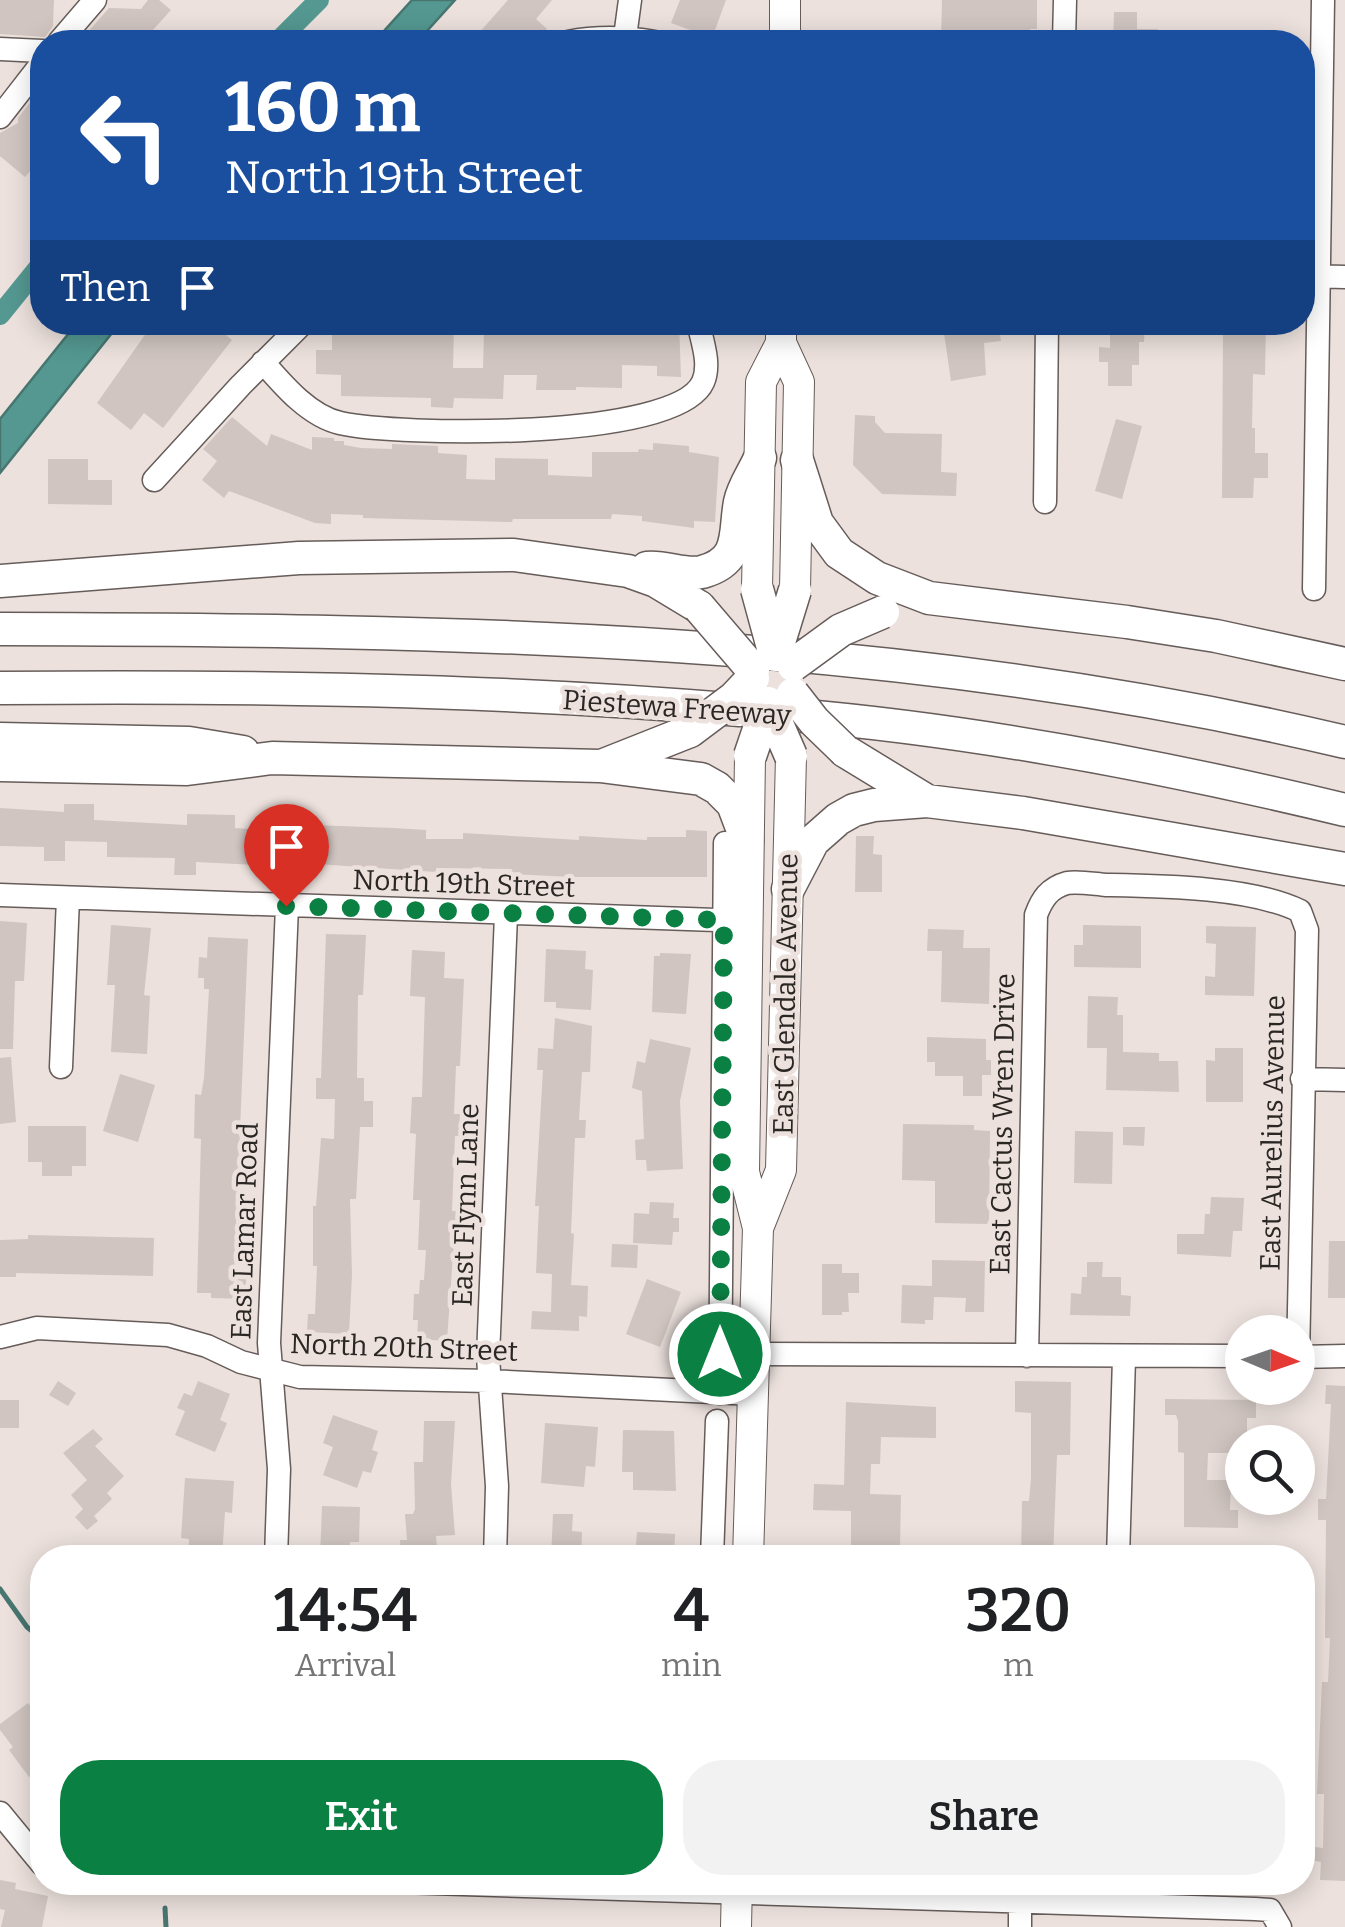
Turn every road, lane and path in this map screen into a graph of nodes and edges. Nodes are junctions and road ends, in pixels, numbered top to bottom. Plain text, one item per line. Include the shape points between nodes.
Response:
1 (95, 0) edge
2 (630, 0) edge
3 (786, 0) edge
4 (1065, 0) edge
5 (1323, 0) edge
6 (69, 30) edge
7 (626, 30) edge
8 (785, 30) edge
9 (1064, 30) edge
10 (0, 49) edge
11 (30, 50) edge
12 (30, 79) edge
13 (0, 117) edge
14 (1315, 170) edge
15 (1315, 276) edge
16 (1345, 277) edge
17 (291, 335) edge
18 (701, 335) edge
19 (780, 335) edge
20 (782, 335) edge
21 (1046, 335) edge
22 (1311, 335) edge
23 (263, 362) junction
24 (760, 458) junction
25 (798, 460) junction
26 (154, 480) dead end
27 (1044, 502) dead end
28 (628, 571) junction
29 (0, 582) edge
30 (756, 589) joint
31 (1314, 589) dead end
32 (795, 590) joint
33 (928, 598) junction
34 (0, 630) edge
35 (1345, 664) edge
36 (772, 677) junction
37 (0, 688) edge
38 (0, 739) edge
39 (1345, 742) edge
40 (750, 756) joint
41 (791, 756) joint
42 (272, 758) junction
43 (0, 765) edge
44 (600, 766) junction
45 (927, 801) junction
46 (1345, 810) edge
47 (736, 842) junction
48 (1345, 868) edge
49 (788, 889) junction
50 (0, 896) edge
51 (68, 898) junction
52 (286, 906) junction
53 (1300, 911) joint
54 (506, 915) junction
55 (734, 920) junction
56 (61, 1067) dead end
57 (1302, 1080) junction
58 (1345, 1080) edge
59 (758, 1228) junction
60 (1299, 1315) edge
61 (0, 1336) edge
62 (754, 1354) junction
63 (1028, 1356) junction
64 (1225, 1356) edge
65 (1345, 1356) edge
66 (1315, 1357) edge
67 (1124, 1358) junction
68 (272, 1372) junction
69 (489, 1380) junction
70 (720, 1393) junction
71 (753, 1394) junction
72 (717, 1421) dead end
73 (276, 1545) edge
74 (496, 1545) edge
75 (712, 1545) edge
76 (748, 1545) edge
77 (1118, 1545) edge
78 (4, 1826) edge
79 (30, 1852) edge
80 (737, 1895) edge
81 (878, 1895) edge
82 (1020, 1902) junction
83 (1275, 1919) edge
84 (736, 1927) edge
85 (1020, 1927) edge

1 - 6 street
2 - 7 street
3 - 8 main road
4 - 9 street
5 - 14 street
10 - 11 street
12 - 13 street
15 - 16 street
17 - 23 street
18 - 23 street via 706,362 694,393 615,423 540,430 336,423 296,398
19 - 24 main road via 761,382
20 - 25 main road via 799,382
21 - 27 street
22 - 31 street
23 - 26 street
24 - 28 highway via 740,500 735,546 722,564 702,572
24 - 30 main road
25 - 32 main road
25 - 33 highway via 817,522 839,553 877,578
28 - 29 highway via 514,554 319,558
28 - 36 highway, bridge via 699,607
30 - 36 highway, bridge
32 - 36 highway, bridge
33 - 35 highway via 1216,636
33 - 36 highway, bridge via 840,630
34 - 39 highway via 324,632 704,646 1105,694
36 - 40 highway, bridge
36 - 41 highway, bridge
36 - 44 highway, bridge via 690,731
36 - 45 highway, bridge via 845,751
37 - 46 highway, Piestewa Freeway via 326,690 836,718 1112,758
38 - 42 highway via 190,742
40 - 47 main road, East Glendale Avenue
41 - 49 main road, East Glendale Avenue
42 - 43 highway via 187,769
42 - 44 highway
44 - 47 highway via 701,779 733,804
45 - 48 highway
45 - 49 highway via 874,805 838,819 813,842
47 - 55 main road, East Glendale Avenue
49 - 59 main road, East Glendale Avenue via 780,1170
50 - 51 street, North 19th Street
51 - 52 street, North 19th Street
51 - 56 street
52 - 54 street, North 19th Street
52 - 68 street, East Lamar Road
53 - 57 street, East Aurelius Avenue via 1307,930
53 - 63 street, East Cactus Wren Drive via 1280,901 1164,886 1067,883 1044,895 1036,915
54 - 55 street, North 19th Street
54 - 69 street, East Flynn Lane
55 - 59 main road, East Glendale Avenue via 744,1172
55 - 70 street
57 - 58 street
57 - 60 street, East Aurelius Avenue
59 - 62 main road, East Glendale Avenue
61 - 68 street, North 20th Street via 37,1328 168,1335
62 - 63 street
62 - 71 main road, East Glendale Avenue
63 - 67 street
64 - 67 street
65 - 66 street
67 - 77 street
68 - 69 street, North 20th Street
68 - 73 street, East Lamar Road
69 - 70 street, North 20th Street
69 - 74 street, East Flynn Lane
70 - 71 street, North 20th Street
71 - 76 main road, East Glendale Avenue
72 - 75 street
78 - 79 street
80 - 84 main road
81 - 82 street
82 - 83 street
82 - 85 street

